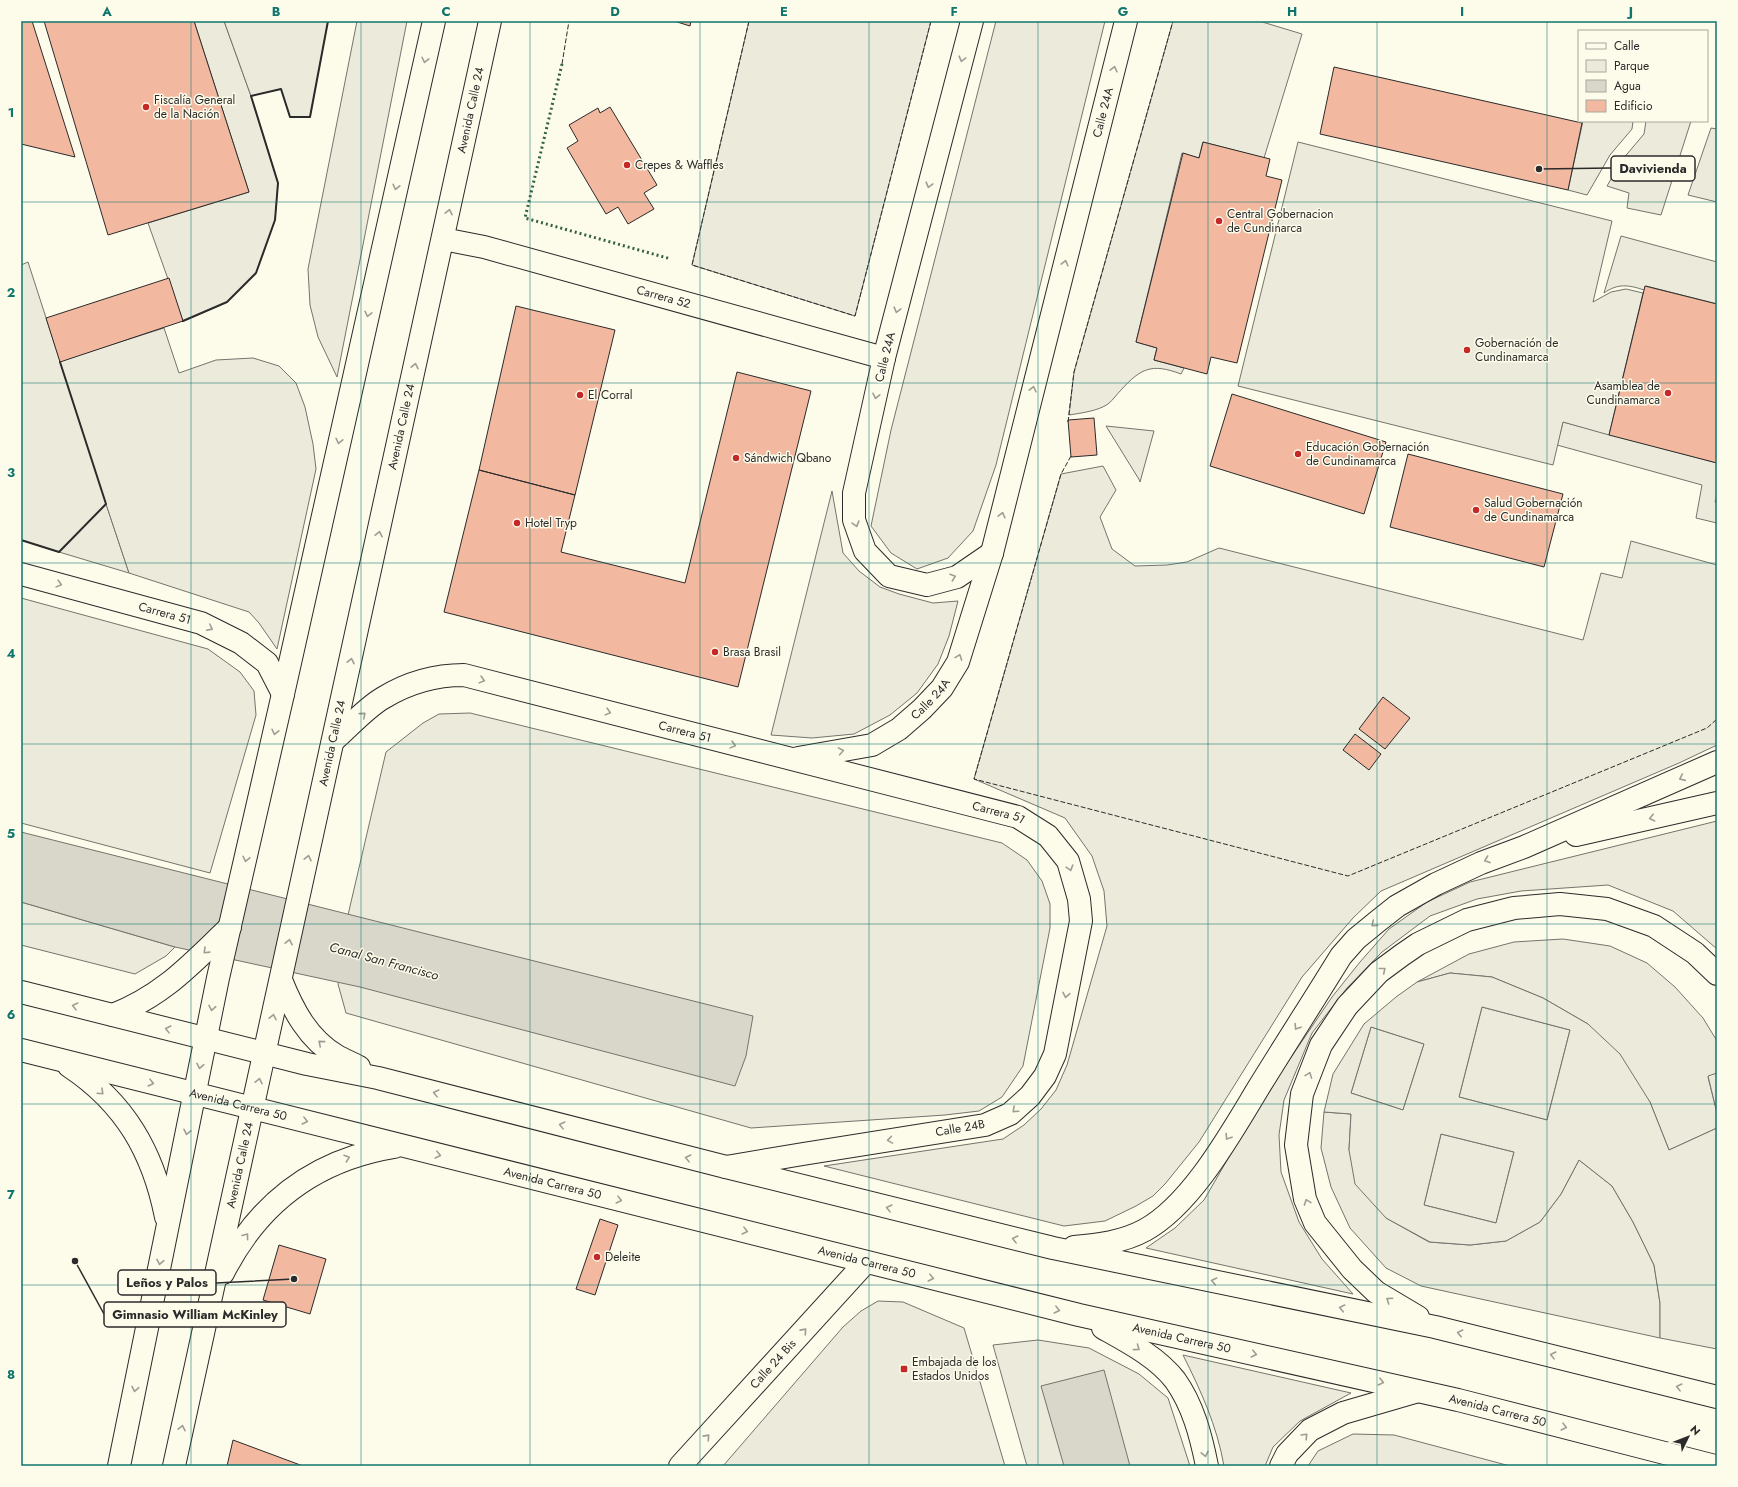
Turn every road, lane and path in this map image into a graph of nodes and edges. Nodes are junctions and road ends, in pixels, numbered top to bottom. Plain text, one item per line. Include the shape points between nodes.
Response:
1 (434, 21) edge
2 (490, 21) edge
3 (972, 21) edge
4 (1126, 21) edge
5 (443, 239) junction
6 (884, 358) junction
7 (992, 553) junction
8 (21, 574) edge
9 (283, 694) junction
10 (334, 740) junction
11 (789, 759) junction
12 (1717, 762) edge
13 (1717, 803) edge
14 (1048, 836) joint
15 (1524, 847) junction
16 (230, 927) junction
17 (1717, 974) edge
18 (281, 980) junction
19 (21, 992) edge
20 (113, 1015) junction
21 (206, 1039) junction
22 (21, 1050) edge
23 (265, 1053) junction
24 (59, 1060) junction
25 (378, 1078) junction
26 (195, 1094) junction
27 (253, 1108) junction
28 (401, 1145) junction
29 (726, 1167) junction
30 (168, 1224) junction
31 (1053, 1248) junction
32 (866, 1262) junction
33 (212, 1294) junction
34 (1079, 1315) junction
35 (1435, 1327) junction
36 (1418, 1391) junction
37 (1717, 1397) edge
38 (119, 1466) edge
39 (174, 1466) edge
40 (680, 1466) edge
41 (1207, 1466) edge
42 (1281, 1466) edge
43 (1716, 1466) edge

1 -> 9 main road
5 -> 2 main road, Avenida Calle 24
3 -> 6 main road, Calle 24A
7 -> 4 main road, Calle 24A
5 - 6 main road, Carrera 52 via 484,247
10 -> 5 main road, Avenida Calle 24
6 -> 7 main road, Calle 24A via 854,493 854,520 865,550 889,576 927,585 957,577
11 -> 7 main road, Calle 24A via 872,745 922,710 942,688 958,662
8 -> 9 main road, Carrera 51 via 201,623 241,642 267,662
9 -> 16 main road
10 -> 11 main road, Carrera 51 via 382,698 419,680 443,675 464,675
18 -> 10 main road, Avenida Calle 24
11 - 14 main road, Carrera 51 via 1018,817
12 -> 15 main road
13 -> 15 main road
14 -> 29 main road, Calle 24B via 1068,861 1079,899 1080,921 1055,1054 1045,1076 1030,1096 1010,1114 985,1125
15 -> 31 main road via 1436,884 1397,906 1356,939 1341,956 1220,1150 1184,1198 1168,1213 1145,1230 1122,1240 1091,1246
16 -> 20 main road via 181,974 151,997 133,1008
16 -> 21 main road
35 -> 17 main road via 1376,1292 1352,1270 1315,1223 1305,1199 1296,1145 1302,1094 1321,1045 1347,1006 1379,972 1402,955 1466,920 1514,908 1560,904 1607,909 1654,926 1696,953
23 -> 18 main road, Avenida Calle 24
25 -> 18 main road via 336,1055 319,1042 305,1027 291,1005
20 -> 19 main road
21 -> 20 main road
21 - 23 main road
21 -> 26 main road
22 - 24 main road, Avenida Carrera 50
23 - 25 main road
27 -> 23 main road, Avenida Calle 24
24 -> 26 main road, Avenida Carrera 50
24 -> 30 main road via 82,1075 122,1113 152,1164 162,1193
29 -> 25 main road
26 - 27 main road, Avenida Carrera 50
26 -> 30 main road
27 -> 28 main road, Avenida Carrera 50
27 - 33 main road, Avenida Calle 24
28 -> 32 main road, Avenida Carrera 50
33 -> 28 main road via 228,1263 246,1237 265,1212 294,1186 344,1158
31 -> 29 main road
30 -> 38 main road
35 -> 31 main road
32 -> 34 main road, Avenida Carrera 50
40 -> 32 main road, Calle 24 Bis
39 -> 33 main road, Avenida Calle 24
34 -> 36 main road, Avenida Carrera 50
34 -> 41 main road via 1130,1342 1175,1380 1192,1410
37 -> 35 main road
42 -> 36 main road via 1287,1454 1310,1430 1343,1413
36 -> 43 main road, Avenida Carrera 50

